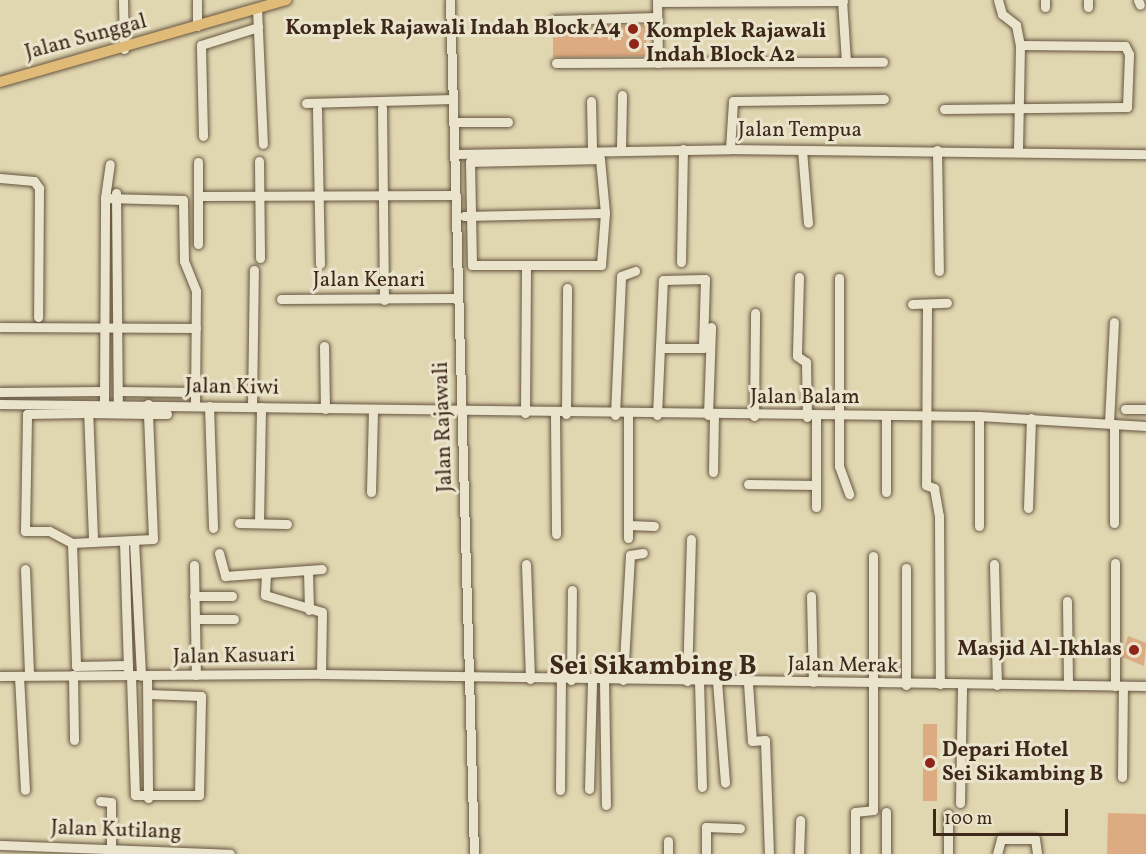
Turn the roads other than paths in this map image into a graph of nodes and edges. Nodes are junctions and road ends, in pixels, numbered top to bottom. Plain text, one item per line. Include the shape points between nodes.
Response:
1 (123, 0) edge
2 (197, 0) edge
3 (286, 0) edge
4 (450, 0) edge
5 (998, 0) edge
6 (657, 1) edge
7 (842, 1) edge
8 (257, 8) junction
9 (657, 17) junction
10 (554, 20) dead end
11 (197, 26) junction
12 (258, 27) junction
13 (1020, 45) junction
14 (124, 49) junction
15 (846, 62) junction
16 (883, 62) dead end
17 (556, 63) dead end
18 (658, 63) junction
19 (0, 82) edge
20 (622, 95) dead end
21 (453, 99) junction
22 (884, 99) dead end
23 (591, 101) dead end
24 (306, 103) dead end
25 (382, 108) dead end
26 (1017, 108) junction
27 (317, 109) dead end
28 (944, 109) dead end
29 (454, 122) junction
30 (508, 122) dead end
31 (203, 136) dead end
32 (263, 144) dead end
33 (592, 149) junction
34 (621, 149) junction
35 (683, 149) junction
36 (730, 149) junction
37 (802, 150) junction
38 (937, 150) junction
39 (1018, 151) junction
40 (455, 154) junction
41 (1146, 154) edge
42 (259, 161) dead end
43 (198, 162) dead end
44 (110, 164) dead end
45 (0, 178) edge
46 (110, 187) junction
47 (456, 195) junction
48 (199, 196) junction
49 (382, 196) junction
50 (259, 197) junction
51 (318, 197) junction
52 (105, 198) junction
53 (118, 198) junction
54 (605, 213) junction
55 (456, 216) junction
56 (470, 216) junction
57 (808, 224) dead end
58 (198, 244) dead end
59 (261, 258) dead end
60 (681, 262) dead end
61 (320, 264) dead end
62 (526, 268) junction
63 (254, 270) dead end
64 (635, 271) dead end
65 (939, 271) dead end
66 (799, 277) dead end
67 (839, 278) dead end
68 (712, 285) dead end
69 (567, 288) dead end
70 (457, 298) junction
71 (281, 299) dead end
72 (384, 300) junction
73 (927, 303) junction
74 (946, 303) dead end
75 (912, 304) dead end
76 (755, 313) dead end
77 (38, 317) dead end
78 (1114, 322) dead end
79 (105, 326) junction
80 (119, 326) junction
81 (0, 327) edge
82 (196, 328) junction
83 (324, 346) dead end
84 (661, 348) junction
85 (104, 391) junction
86 (118, 391) junction
87 (0, 392) edge
88 (195, 392) junction
89 (104, 403) junction
90 (0, 404) edge
91 (118, 404) junction
92 (195, 406) junction
93 (209, 406) junction
94 (257, 407) junction
95 (88, 408) junction
96 (148, 409) junction
97 (325, 409) junction
98 (1146, 409) edge
99 (373, 410) junction
100 (1125, 410) dead end
101 (463, 411) junction
102 (525, 413) junction
103 (167, 414) dead end
104 (555, 414) junction
105 (566, 414) junction
106 (615, 415) junction
107 (628, 415) junction
108 (657, 415) junction
109 (711, 415) junction
110 (754, 416) junction
111 (839, 416) junction
112 (886, 416) junction
113 (925, 416) junction
114 (979, 416) junction
115 (811, 417) junction
116 (1031, 418) junction
117 (1112, 423) junction
118 (1146, 426) edge
119 (713, 472) dead end
120 (747, 484) dead end
121 (816, 485) junction
122 (371, 492) dead end
123 (886, 492) dead end
124 (849, 494) dead end
125 (816, 507) dead end
126 (1028, 508) dead end
127 (1114, 522) dead end
128 (239, 523) dead end
129 (259, 523) junction
130 (287, 524) dead end
131 (628, 525) junction
132 (654, 526) dead end
133 (979, 526) dead end
134 (213, 528) dead end
135 (556, 534) dead end
136 (628, 538) dead end
137 (691, 539) dead end
138 (93, 541) junction
139 (129, 541) junction
140 (72, 543) junction
141 (219, 553) dead end
142 (643, 553) dead end
143 (873, 556) dead end
144 (1115, 563) dead end
145 (526, 564) dead end
146 (994, 564) dead end
147 (194, 565) dead end
148 (906, 568) dead end
149 (25, 569) dead end
150 (322, 569) dead end
151 (309, 570) junction
152 (266, 574) junction
153 (572, 591) dead end
154 (194, 596) junction
155 (232, 596) dead end
156 (811, 596) dead end
157 (1067, 601) dead end
158 (309, 610) junction
159 (195, 619) junction
160 (234, 619) dead end
161 (128, 665) junction
162 (321, 674) junction
163 (73, 675) junction
164 (196, 675) junction
165 (0, 676) edge
166 (24, 676) junction
167 (129, 676) junction
168 (144, 676) junction
169 (468, 677) junction
170 (530, 679) junction
171 (566, 680) junction
172 (604, 680) junction
173 (623, 680) junction
174 (592, 681) junction
175 (687, 681) junction
176 (699, 681) junction
177 (717, 681) junction
178 (813, 682) junction
179 (748, 683) junction
180 (873, 684) junction
181 (940, 684) junction
182 (906, 685) junction
183 (962, 685) junction
184 (997, 685) junction
185 (1068, 685) junction
186 (1119, 686) junction
187 (1146, 686) edge
188 (148, 694) junction
189 (74, 740) dead end
190 (1122, 777) dead end
191 (725, 783) dead end
192 (702, 787) dead end
193 (589, 789) dead end
194 (25, 790) dead end
195 (560, 790) dead end
196 (148, 798) junction
197 (100, 801) dead end
198 (960, 803) dead end
199 (606, 805) dead end
200 (886, 812) dead end
201 (948, 814) dead end
202 (800, 820) dead end
203 (740, 828) dead end
204 (668, 841) dead end
205 (0, 845) edge
206 (111, 848) junction
207 (230, 854) edge
208 (474, 854) edge
209 (668, 854) edge
210 (706, 854) edge
211 (769, 854) edge
212 (799, 854) edge
213 (855, 854) edge
214 (886, 854) edge
215 (948, 854) edge
216 (997, 854) edge
217 (1037, 854) edge

1 - 14 street
2 - 11 street
3 - 8 main road, Jalan Sunggal
4 - 21 street, Jalan Rajawali
5 - 13 street via 1002,14 1016,25
6 - 7 street
6 - 9 street
7 - 15 street
8 - 11 main road, Jalan Sunggal
8 - 12 street
9 - 10 street
9 - 18 street
11 - 14 main road, Jalan Sunggal
12 - 31 street via 201,45
12 - 32 street
13 - 26 street
13 - 26 street via 1121,46 1130,54 1124,110
14 - 19 main road, Jalan Sunggal
15 - 16 street
15 - 18 street
17 - 18 street
20 - 34 street
21 - 24 street
21 - 29 street, Jalan Rajawali
22 - 36 street via 733,101
23 - 33 street
25 - 49 street
26 - 28 street
26 - 39 street
27 - 51 street
29 - 30 street
29 - 40 street, Jalan Rajawali
33 - 34 street, Jalan Tempua
33 - 40 street, Jalan Tempua
34 - 35 street, Jalan Tempua
35 - 36 street, Jalan Tempua
35 - 60 street
36 - 37 street, Jalan Tempua
37 - 38 street, Jalan Tempua
37 - 57 street
38 - 39 street, Jalan Tempua
38 - 65 street
39 - 41 street, Jalan Tempua
40 - 47 street, Jalan Rajawali
42 - 50 street
43 - 48 street
44 - 46 street
45 - 77 street via 34,181 39,188
46 - 52 street
46 - 53 street
47 - 49 street
47 - 55 street, Jalan Rajawali
48 - 50 street
48 - 58 street
49 - 51 street
49 - 72 street
50 - 51 street
50 - 59 street
51 - 61 street
52 - 53 street
52 - 79 street
53 - 80 street
53 - 82 street via 183,200 184,261 195,286
54 - 56 street
54 - 56 street via 600,159 473,161 469,166
54 - 62 street via 601,265
55 - 56 street
55 - 70 street, Jalan Rajawali
56 - 62 street via 472,265
62 - 102 street
63 - 94 street
64 - 106 street via 623,273 620,281
66 - 115 street via 797,356 806,362
67 - 111 street
68 - 109 street
69 - 105 street
70 - 72 street, Jalan Kenari
70 - 101 street, Jalan Rajawali
71 - 72 street, Jalan Kenari
73 - 74 street
73 - 75 street
73 - 113 street
76 - 110 street
78 - 117 street
79 - 80 street
79 - 81 street
79 - 85 street
80 - 82 street
80 - 86 street
82 - 88 street
83 - 97 street
84 - 84 street via 664,278 705,279 704,348
84 - 108 street
85 - 87 street
85 - 89 street
86 - 88 street
86 - 91 street
88 - 92 street
89 - 91 street, Jalan Kiwi
89 - 95 street, Jalan Kiwi
90 - 95 street, Jalan Kiwi
91 - 96 street, Jalan Kiwi
92 - 93 street, Jalan Kiwi
92 - 96 street, Jalan Kiwi
93 - 94 street, Jalan Kiwi
93 - 134 street
94 - 97 street, Jalan Kiwi
94 - 129 street
95 - 96 street
95 - 138 street
95 - 140 street via 31,413 25,419 26,531 49,531
96 - 103 street
96 - 139 street via 153,539
97 - 99 street, Jalan Kiwi
98 - 100 street
99 - 101 street, Jalan Kiwi
99 - 122 street
101 - 102 street, Jalan Balam
101 - 169 street, Jalan Rajawali
102 - 104 street, Jalan Balam
104 - 105 street, Jalan Balam
104 - 135 street
105 - 106 street, Jalan Balam
106 - 107 street, Jalan Balam
107 - 108 street, Jalan Balam
107 - 131 street
108 - 109 street, Jalan Balam
109 - 110 street, Jalan Balam
109 - 119 street
110 - 115 street, Jalan Balam
111 - 112 street, Jalan Balam
111 - 115 street, Jalan Balam
111 - 124 street via 838,466
112 - 113 street, Jalan Balam
112 - 123 street
113 - 114 street, Jalan Balam
113 - 181 street via 926,485 934,488 939,516
114 - 116 street, Jalan Balam
114 - 133 street
115 - 121 street
116 - 117 street, Jalan Balam
116 - 126 street
117 - 118 street, Jalan Balam
117 - 127 street
120 - 121 street
121 - 125 street
128 - 129 street
129 - 130 street
131 - 132 street
131 - 136 street
137 - 175 street
138 - 139 street
138 - 140 street
139 - 161 street
139 - 168 street
140 - 161 street via 76,666
141 - 152 street via 223,576
142 - 173 street via 630,555
143 - 180 street
144 - 186 street
145 - 170 street
146 - 184 street
147 - 154 street
148 - 182 street
149 - 166 street
150 - 151 street
151 - 152 street
151 - 158 street
152 - 158 street via 265,595 280,596 288,606
153 - 171 street
154 - 155 street
154 - 159 street
156 - 178 street
157 - 185 street
158 - 162 street via 322,612
159 - 160 street
159 - 164 street
161 - 167 street
162 - 164 street, Jalan Kasuari
162 - 169 street, Jalan Kasuari
163 - 166 street, Jalan Kasuari
163 - 167 street, Jalan Kasuari
163 - 189 street
164 - 168 street, Jalan Kasuari
165 - 166 street, Jalan Kasuari
166 - 194 street
167 - 168 street, Jalan Kasuari
167 - 196 street via 132,790 137,797
168 - 188 street
169 - 170 street, Jalan Merak
169 - 208 street, Jalan Rajawali
170 - 171 street, Jalan Merak
171 - 174 street, Jalan Merak
171 - 195 street
172 - 173 street, Jalan Merak
172 - 174 street, Jalan Merak
172 - 199 street
173 - 175 street, Jalan Merak
174 - 193 street
175 - 176 street, Jalan Merak
176 - 177 street, Jalan Merak
176 - 192 street
177 - 179 street, Jalan Merak
177 - 191 street
178 - 179 street, Jalan Merak
178 - 180 street, Jalan Merak
179 - 211 street via 752,741 765,740
180 - 182 street, Jalan Merak
180 - 213 street via 873,810 855,812
181 - 182 street, Jalan Merak
181 - 183 street, Jalan Merak
183 - 184 street, Jalan Merak
183 - 198 street
184 - 185 street, Jalan Merak
185 - 186 street, Jalan Merak
186 - 187 street, Jalan Merak
186 - 190 street
188 - 196 street
188 - 196 street via 197,693 201,697 201,794
197 - 206 street via 111,802
200 - 214 street
201 - 215 street
202 - 212 street
203 - 210 street via 706,828
204 - 209 street
205 - 206 street, Jalan Kutilang
206 - 207 street, Jalan Kutilang
216 - 217 street via 1000,839 1035,838

